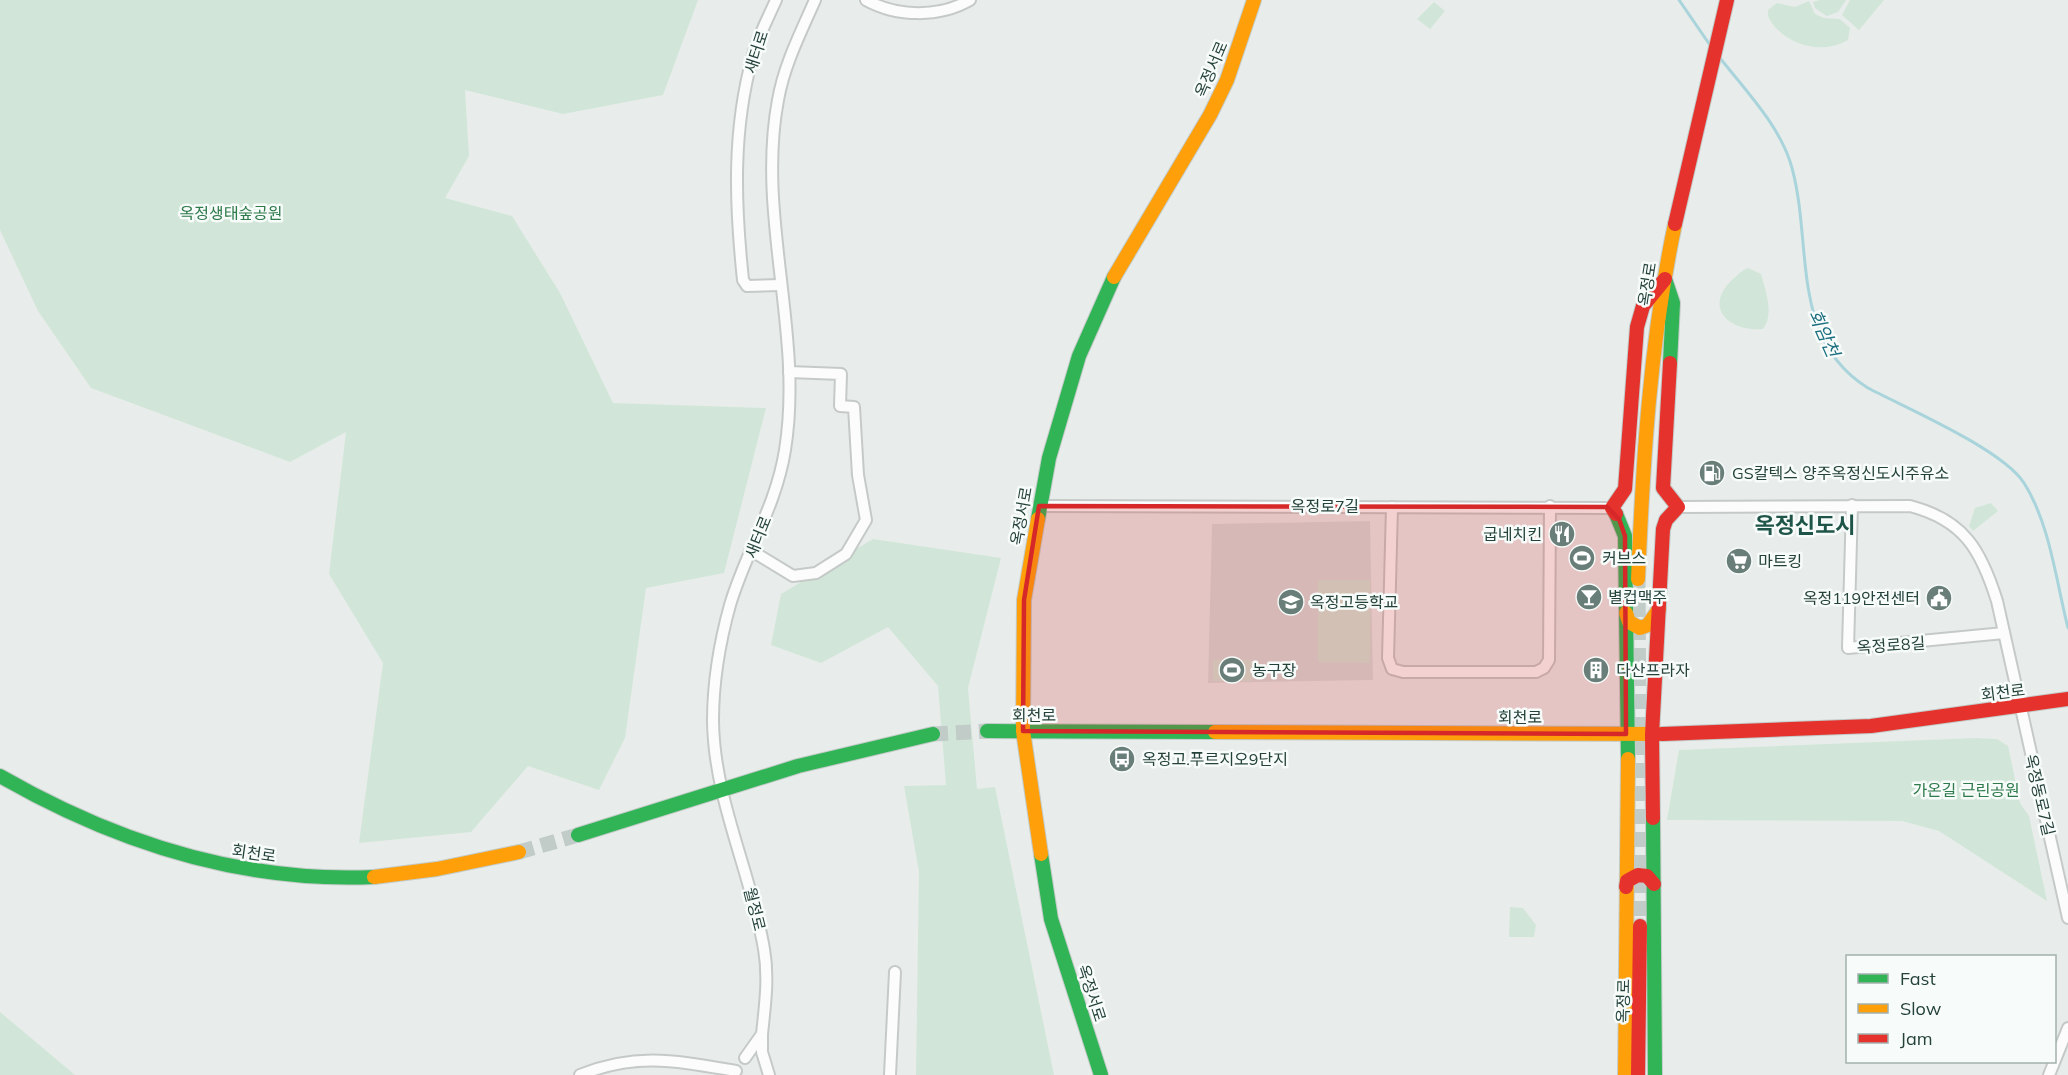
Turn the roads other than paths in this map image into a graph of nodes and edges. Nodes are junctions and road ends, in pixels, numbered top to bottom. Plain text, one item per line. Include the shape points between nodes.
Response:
1 (776, 0) edge
2 (815, 0) edge
3 (866, 0) edge
4 (970, 0) edge
5 (1254, 0) edge
6 (1727, 0) edge
7 (882, 3) edge
8 (1665, 279) junction
9 (781, 285) junction
10 (789, 372) junction
11 (1663, 488) junction
12 (1625, 489) junction
13 (1852, 505) junction
14 (1039, 506) junction
15 (1550, 506) junction
16 (1392, 507) junction
17 (1678, 507) junction
18 (1612, 508) junction
19 (1663, 529) junction
20 (1625, 536) junction
21 (752, 551) junction
22 (1638, 579) tunnel mouth
23 (1659, 609) junction
24 (1625, 610) junction
25 (2004, 633) junction
26 (2068, 699) edge
27 (2020, 707) junction
28 (987, 731) tunnel mouth
29 (1023, 731) junction
30 (933, 734) tunnel mouth
31 (1626, 734) junction
32 (1652, 734) junction
33 (0, 776) edge
34 (721, 788) junction
35 (578, 835) tunnel mouth
36 (519, 852) tunnel mouth
37 (1654, 885) junction
38 (1626, 887) junction
39 (2068, 918) edge
40 (1640, 926) tunnel mouth
41 (895, 972) dead end
42 (2068, 1028) edge
43 (762, 1034) junction
44 (745, 1058) junction
45 (2056, 1058) edge
46 (765, 1061) junction
47 (736, 1073) edge
48 (580, 1075) edge
49 (769, 1075) edge
50 (890, 1075) edge
51 (1101, 1075) edge
52 (1625, 1075) edge
53 (1638, 1075) edge
54 (1655, 1075) edge

1 - 9 street, 새터로 via 753,53 735,180 743,280 754,287
2 - 9 street, 새터로 via 793,50 778,99 773,216
3 - 7 street
4 - 7 street via 915,13 897,12
5 - 14 main road, 옥정서로 via 1227,80 1210,115 1101,301 1079,356
6 - 8 main road, 옥정로
8 - 11 main road via 1673,303
8 - 12 main road via 1643,306 1637,327
8 - 22 main road, 옥정로 via 1647,423
9 - 10 street, 새터로
10 - 21 street, 새터로 via 791,399 779,481
10 - 21 street via 841,374 840,406 854,407 858,476 866,520 846,554 816,573 793,576
11 - 17 main road
11 - 19 main road
12 - 18 main road
12 - 20 main road
13 - 17 street
13 - 25 street via 1910,506 1930,511 1962,532 1987,568
13 - 25 street, 옥정로8길 via 1848,648
14 - 16 street, 옥정로7길
14 - 29 main road, 옥정서로 via 1024,600
15 - 16 street, 옥정로7길
15 - 16 street via 1549,660 1536,672 1392,669 1388,658
15 - 18 street, 옥정로7길
17 - 19 main road
18 - 20 main road
19 - 23 main road
20 - 24 main road
21 - 34 street, 새터로 via 731,604 719,658 713,721
23 - 24 main road via 1648,625 1640,628 1629,622
23 - 32 main road
24 - 31 main road
25 - 27 street
26 - 27 main road, 회천로
27 - 32 main road, 회천로 via 1870,726
27 - 39 street, 옥정동로7길
28 - 29 main road, 회천로
29 - 31 main road, 회천로
29 - 51 main road, 옥정서로 via 1051,919
30 - 34 main road
31 - 32 main road, 회천로
31 - 38 main road
32 - 37 main road
33 - 36 main road, 회천로 via 106,829 198,860 249,870 355,878 440,870
34 - 35 main road
34 - 43 street, 월정로 via 764,951 767,986
37 - 38 main road via 1647,876 1638,875 1627,881
37 - 54 main road
38 - 52 main road
40 - 53 main road, 옥정로
41 - 50 street
42 - 45 street
43 - 44 street
43 - 46 street, 월정로
44 - 46 street via 755,1056
44 - 47 street
46 - 49 street, 월정로
47 - 48 street via 654,1059 614,1063

